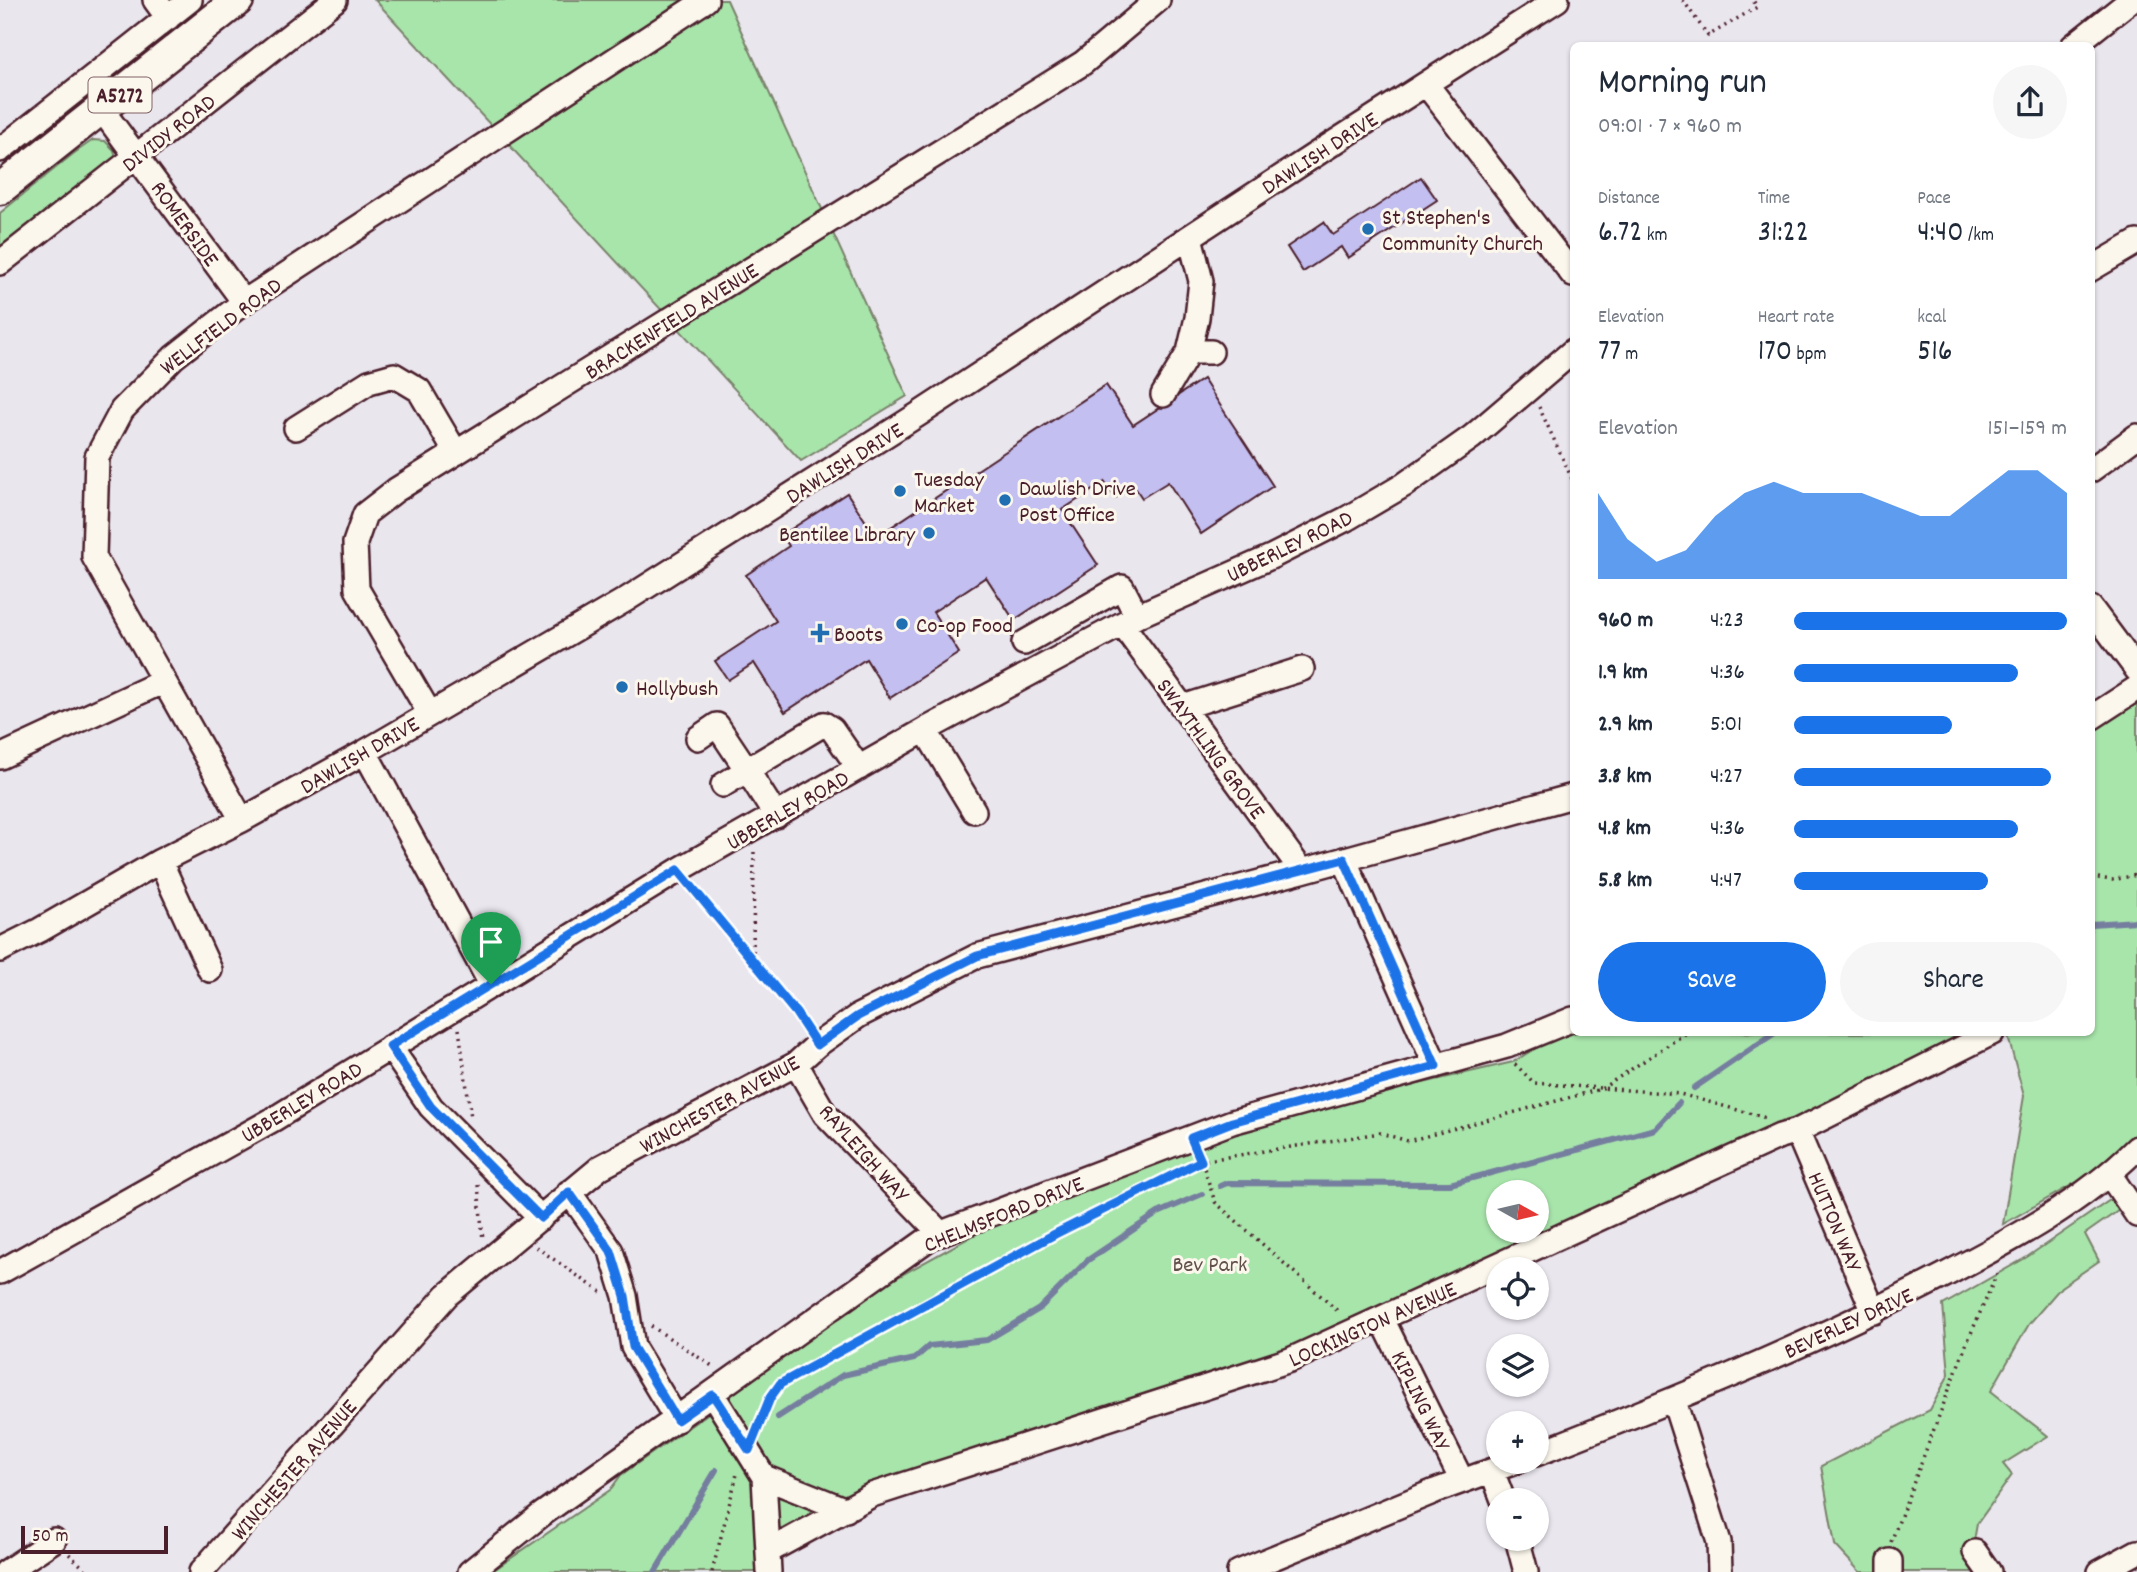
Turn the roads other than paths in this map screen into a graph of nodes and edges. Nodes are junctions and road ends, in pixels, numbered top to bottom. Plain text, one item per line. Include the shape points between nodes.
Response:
1 (190, 0) edge
2 (238, 0) edge
3 (335, 0) edge
4 (706, 0) edge
5 (1158, 0) edge
6 (1558, 0) edge
7 (2131, 0) edge
8 (162, 9) edge
9 (2078, 42) edge
10 (1426, 84) junction
11 (102, 110) junction
12 (0, 150) edge
13 (137, 156) junction
14 (0, 189) edge
15 (1190, 237) junction
16 (2137, 242) edge
17 (0, 263) edge
18 (2095, 268) edge
19 (1570, 271) edge
20 (244, 302) junction
21 (1570, 354) edge
22 (1163, 395) dead end
23 (296, 428) dead end
24 (2137, 436) edge
25 (456, 453) junction
26 (2095, 467) edge
27 (2095, 613) edge
28 (1130, 620) junction
29 (1024, 643) dead end
30 (1302, 669) dead end
31 (2137, 670) edge
32 (164, 681) junction
33 (2137, 688) edge
34 (1183, 707) junction
35 (430, 714) junction
36 (2095, 715) edge
37 (925, 730) junction
38 (698, 738) dead end
39 (365, 752) junction
40 (0, 757) edge
41 (859, 768) junction
42 (747, 770) junction
43 (723, 785) dead end
44 (1570, 797) edge
45 (974, 811) dead end
46 (776, 816) junction
47 (242, 820) junction
48 (1344, 859) junction
49 (160, 862) junction
50 (1302, 872) junction
51 (0, 950) edge
52 (210, 970) dead end
53 (491, 984) junction
54 (1570, 1020) edge
55 (1986, 1036) edge
56 (390, 1046) junction
57 (796, 1064) junction
58 (1436, 1066) junction
59 (1788, 1134) junction
60 (2137, 1148) edge
61 (2110, 1175) junction
62 (569, 1192) junction
63 (2137, 1215) edge
64 (541, 1218) junction
65 (941, 1234) junction
66 (0, 1272) edge
67 (1874, 1312) junction
68 (1382, 1319) junction
69 (713, 1395) junction
70 (1674, 1401) junction
71 (677, 1420) junction
72 (1549, 1449) edge
73 (1486, 1473) edge
74 (764, 1477) junction
75 (1462, 1481) junction
76 (846, 1510) junction
77 (54, 1540) road end
78 (1520, 1551) edge
79 (1975, 1552) dead end
80 (2137, 1552) edge
81 (769, 1562) edge
82 (6, 1572) edge
83 (201, 1572) edge
84 (470, 1572) edge
85 (1239, 1572) edge
86 (1526, 1572) edge
87 (1720, 1572) edge
88 (1989, 1572) edge
89 (2099, 1572) edge

1 - 8 street
2 - 11 main road, A5272
3 - 13 street, DIVIDY ROAD
4 - 20 street, WELLFIELD ROAD
5 - 25 street, BRACKENFIELD AVENUE via 1083,63
6 - 10 street, DAWLISH DRIVE
7 - 9 street
8 - 12 street
10 - 15 street, DAWLISH DRIVE
10 - 19 street
11 - 13 street, ROMERSIDE
11 - 14 main road, A5272
13 - 17 street, DIVIDY ROAD
13 - 20 street, ROMERSIDE
15 - 22 street via 1201,281 1193,306 1200,352
15 - 35 street, DAWLISH DRIVE via 627,599
16 - 18 street
20 - 32 street, WELLFIELD ROAD via 145,384 122,410 97,457 94,557
21 - 28 street, UBBERLEY ROAD via 1472,437 1404,485 1273,556
23 - 25 street via 369,382 394,375 419,390
24 - 26 street
25 - 35 street, BRACKENFIELD AVENUE via 365,514 355,543 357,589
27 - 31 street
28 - 29 street, SWAYTHLING GROVE via 1122,587
28 - 34 street, SWAYTHLING GROVE
28 - 37 street, UBBERLEY ROAD
30 - 34 street
32 - 40 street
32 - 47 street, WELLFIELD ROAD
33 - 36 street
34 - 50 street, SWAYTHLING GROVE
35 - 39 street, DAWLISH DRIVE
37 - 41 street, UBBERLEY ROAD
37 - 45 street
38 - 42 street via 717,725
39 - 47 street, DAWLISH DRIVE
39 - 53 street
41 - 42 street via 824,724
41 - 46 street, UBBERLEY ROAD
42 - 43 street
42 - 46 street
44 - 48 street, WINCHESTER AVENUE
46 - 53 street, UBBERLEY ROAD
47 - 49 street, DAWLISH DRIVE
48 - 50 street, WINCHESTER AVENUE
48 - 58 street
49 - 51 street, DAWLISH DRIVE
49 - 52 street
50 - 57 street, WINCHESTER AVENUE via 977,956 858,1016
53 - 56 street, UBBERLEY ROAD
54 - 58 street, CHELMSFORD DRIVE via 1507,1046
55 - 59 street, LOCKINGTON AVENUE
56 - 64 street via 431,1107
56 - 66 street, UBBERLEY ROAD via 274,1119
57 - 62 street, WINCHESTER AVENUE via 601,1167
57 - 65 street, RAYLEIGH WAY via 825,1114
58 - 65 street, CHELMSFORD DRIVE via 1232,1122
59 - 67 street, HUTTON WAY
59 - 68 street, LOCKINGTON AVENUE
60 - 61 street, BEVERLEY DRIVE
61 - 63 street
61 - 67 street, BEVERLEY DRIVE via 2013,1239
62 - 64 street, WINCHESTER AVENUE
62 - 71 street via 611,1251 625,1296 633,1347
64 - 83 street, WINCHESTER AVENUE via 447,1295
65 - 69 street, CHELMSFORD DRIVE
67 - 70 street, BEVERLEY DRIVE
68 - 75 street, KIPLING WAY
68 - 76 street, LOCKINGTON AVENUE via 1290,1360 872,1495
69 - 71 street, CHELMSFORD DRIVE
69 - 74 street
70 - 72 street, BEVERLEY DRIVE
70 - 87 street via 1719,1542
71 - 84 street, CHELMSFORD DRIVE via 541,1515
73 - 75 street
74 - 76 street
74 - 81 street
75 - 85 street
76 - 81 street, LOCKINGTON AVENUE
77 - 82 street
78 - 86 street
79 - 88 street
80 - 89 street

